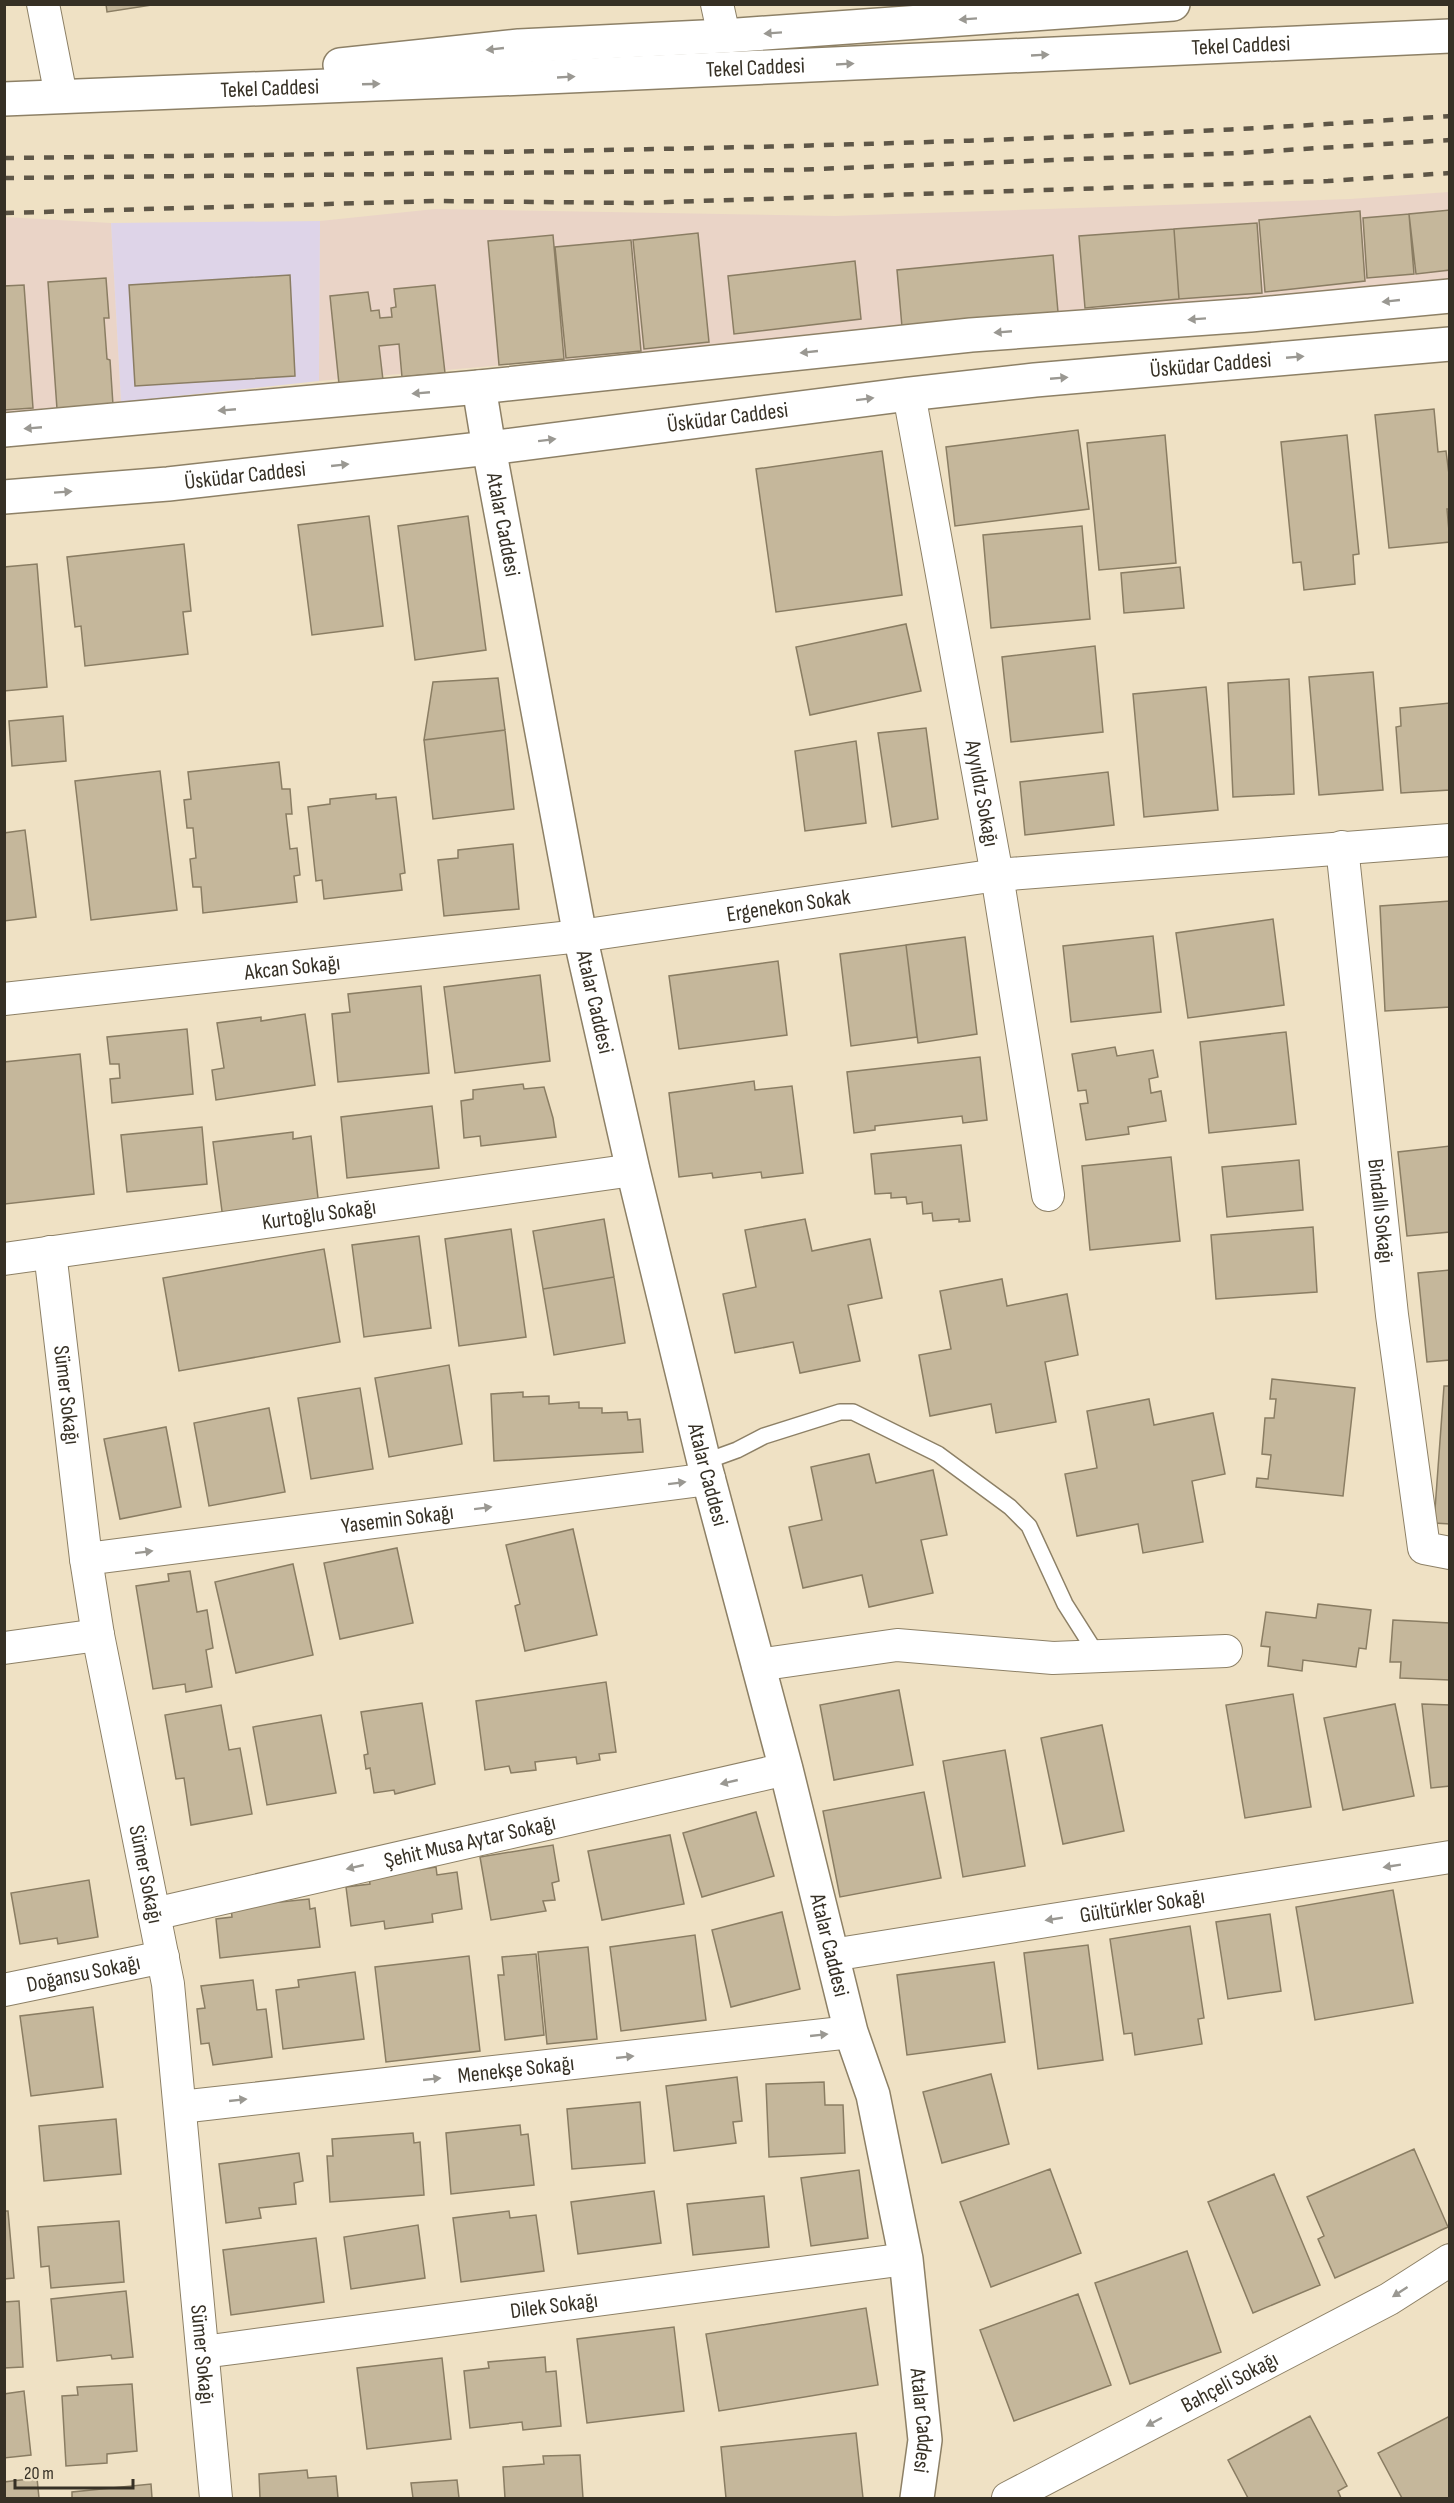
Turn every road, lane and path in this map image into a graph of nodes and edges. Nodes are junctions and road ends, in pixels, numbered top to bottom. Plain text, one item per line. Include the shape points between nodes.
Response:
1 (43, 4) edge
2 (717, 4) edge
3 (1173, 4) edge
4 (724, 36) junction
5 (1449, 36) edge
6 (61, 96) junction
7 (4, 99) edge
8 (1449, 296) edge
9 (1449, 344) edge
10 (479, 387) junction
11 (909, 393) junction
12 (4, 430) edge
13 (489, 448) junction
14 (4, 496) edge
15 (1449, 840) edge
16 (1342, 847) junction
17 (997, 875) junction
18 (580, 936) junction
19 (4, 999) edge
20 (633, 1170) junction
21 (1048, 1195) dead end
22 (50, 1252) junction
23 (4, 1259) edge
24 (707, 1470) junction
25 (1449, 1553) edge
26 (86, 1559) junction
27 (98, 1635) junction
28 (4, 1648) edge
29 (1226, 1651) dead end
30 (1098, 1656) junction
31 (758, 1665) junction
32 (786, 1769) junction
33 (1449, 1857) edge
34 (154, 1914) junction
35 (832, 1955) junction
36 (163, 1957) junction
37 (4, 1990) edge
38 (851, 2032) junction
39 (180, 2107) junction
40 (906, 2259) junction
41 (1449, 2260) edge
42 (203, 2352) junction
43 (216, 2499) edge
44 (917, 2499) edge
45 (1008, 2499) edge

1 - 6 street
2 - 4 street
3 -> 4 street, Tekel Caddesi
4 -> 6 street, Tekel Caddesi via 519,46
6 -> 5 street, Tekel Caddesi
6 - 7 street, Tekel Caddesi
8 -> 10 street, Üsküdar Caddesi via 971,335
11 -> 9 street, Üsküdar Caddesi
10 -> 12 street, Üsküdar Caddesi
10 - 13 street, Atalar Caddesi
13 -> 11 street, Üsküdar Caddesi
11 - 17 street, Ayyıldız Sokağı
14 -> 13 street, Üsküdar Caddesi via 168,484
13 - 18 street, Atalar Caddesi
15 - 16 street, Ergenekon Sokak
16 - 17 street, Ergenekon Sokak
16 - 25 street, Bindallı Sokağı via 1392,1315 1424,1548
17 - 18 street, Ergenekon Sokak
17 - 21 street, Ayyıldız Sokağı
18 - 19 street, Akcan Sokağı
18 - 20 street, Atalar Caddesi
20 - 22 street, Kurtoğlu Sokağı
20 - 24 street, Atalar Caddesi
22 - 23 street, Kurtoğlu Sokağı
22 - 26 street, Sümer Sokağı
26 -> 24 street, Yasemin Sokağı
24 - 30 lane via 764,1436 840,1412 853,1412 893,1430 962,1470 1029,1526 1065,1604
24 - 31 street, Atalar Caddesi
26 - 27 street, Sümer Sokağı
27 - 28 street
27 - 34 street, Sümer Sokağı
29 - 30 street
30 - 31 street via 1053,1658 897,1645
31 - 32 street, Atalar Caddesi
32 -> 34 street, Şehit Musa Aytar Sokağı
32 - 35 street, Atalar Caddesi
33 -> 35 street, Gültürkler Sokağı
34 - 36 street, Sümer Sokağı
35 - 38 street, Atalar Caddesi
36 - 37 street, Doğansu Sokağı
36 - 39 street, Sümer Sokağı
39 -> 38 street, Menekşe Sokağı
38 - 40 street, Atalar Caddesi via 873,2095
39 - 42 street, Sümer Sokağı
40 - 42 street, Dilek Sokağı
40 - 44 street, Atalar Caddesi via 925,2440
41 -> 45 street, Bahçeli Sokağı via 1389,2299
42 - 43 street, Sümer Sokağı

